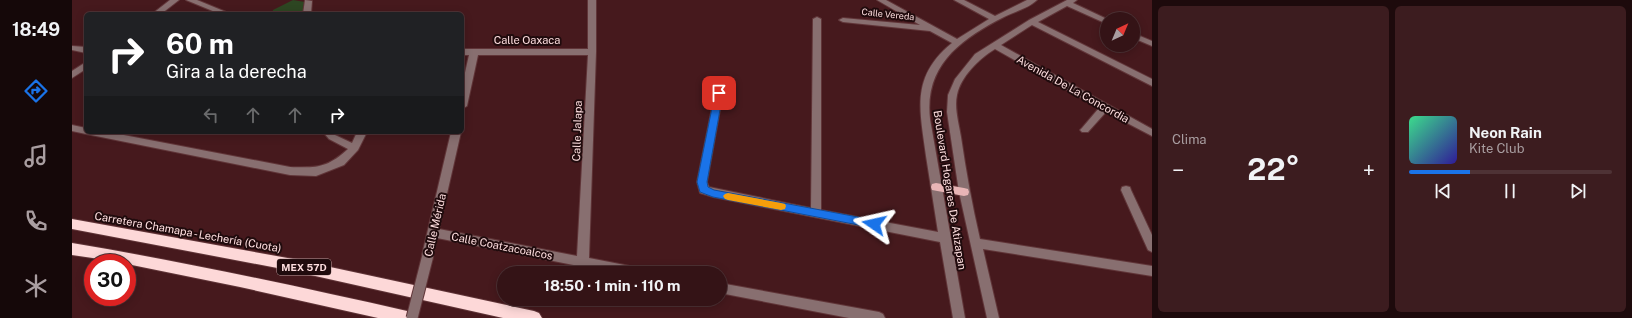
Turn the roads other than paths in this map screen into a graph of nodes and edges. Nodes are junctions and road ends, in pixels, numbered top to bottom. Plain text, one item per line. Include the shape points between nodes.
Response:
1 (175, 0) edge
2 (190, 0) edge
3 (309, 0) edge
4 (592, 0) edge
5 (881, 0) edge
6 (958, 0) edge
7 (1033, 0) edge
8 (1070, 2) edge
9 (159, 12) edge
10 (222, 12) edge
11 (307, 12) edge
12 (1100, 18) edge
13 (817, 19) dead end
14 (995, 19) junction
15 (843, 20) dead end
16 (1032, 22) junction
17 (932, 29) junction
18 (1140, 38) edge
19 (957, 43) junction
20 (1152, 44) edge
21 (994, 45) junction
22 (72, 48) edge
23 (84, 50) edge
24 (464, 52) edge
25 (474, 52) junction
26 (592, 52) junction
27 (84, 66) edge
28 (72, 75) edge
29 (1152, 83) edge
30 (719, 93) dead end
31 (464, 97) edge
32 (1105, 107) junction
33 (72, 128) edge
34 (1085, 130) dead end
35 (84, 131) edge
36 (1152, 133) edge
37 (101, 134) edge
38 (330, 134) edge
39 (361, 134) edge
40 (456, 134) edge
41 (356, 148) junction
42 (936, 187) junction
43 (1126, 190) dead end
44 (964, 192) junction
45 (816, 213) junction
46 (72, 224) edge
47 (434, 233) junction
48 (945, 238) junction
49 (977, 243) junction
50 (1152, 247) edge
51 (72, 248) edge
52 (583, 262) junction
53 (604, 266) edge
54 (1152, 271) edge
55 (727, 289) edge
56 (407, 318) edge
57 (412, 318) edge
58 (534, 318) edge
59 (879, 318) edge
60 (959, 318) edge
61 (993, 318) edge

1 - 9 street
2 - 10 street
3 - 11 street
4 - 26 street, Calle Jalapa
5 - 17 street
6 - 14 street
7 - 14 street, Boulevard Hogares De Atizapan
8 - 12 street
8 - 16 street, Boulevard Hogares De Atizapan
13 - 45 street
14 - 19 street, Boulevard Hogares De Atizapan
15 - 17 street, Calle Vereda
16 - 21 street, Boulevard Hogares De Atizapan
16 - 29 street
17 - 19 street
18 - 20 street
19 - 42 street, Boulevard Hogares De Atizapan via 932,71 926,87 924,106
21 - 32 street, Avenida De La Concordia
21 - 44 street, Boulevard Hogares De Atizapan via 978,56 966,69 952,94 952,112
22 - 23 street
24 - 25 street, Calle Oaxaca
25 - 26 street, Calle Oaxaca
25 - 31 street
26 - 52 street, Calle Jalapa
27 - 28 street
30 - 45 street via 702,182 704,190
32 - 34 street
32 - 36 street, Avenida De La Concordia
33 - 35 street
37 - 41 street via 290,172 316,172 340,162
38 - 41 street
39 - 41 street
40 - 47 street, Calle Mérida
42 - 44 main road
42 - 48 street, Boulevard Hogares De Atizapan
43 - 50 street
44 - 49 street, Boulevard Hogares De Atizapan
45 - 48 street
46 - 58 highway, Carretera Chamapa - Lechería (Cuota) / MEX 57D via 293,265
47 - 52 street, Calle Coatzacoalcos
47 - 57 street, Calle Mérida, bridge
48 - 60 street, Boulevard Hogares De Atizapan
49 - 54 street
49 - 61 street, Boulevard Hogares De Atizapan
51 - 56 highway, MEX 57D via 286,290
52 - 53 street, Calle Coatzacoalcos
55 - 59 street

